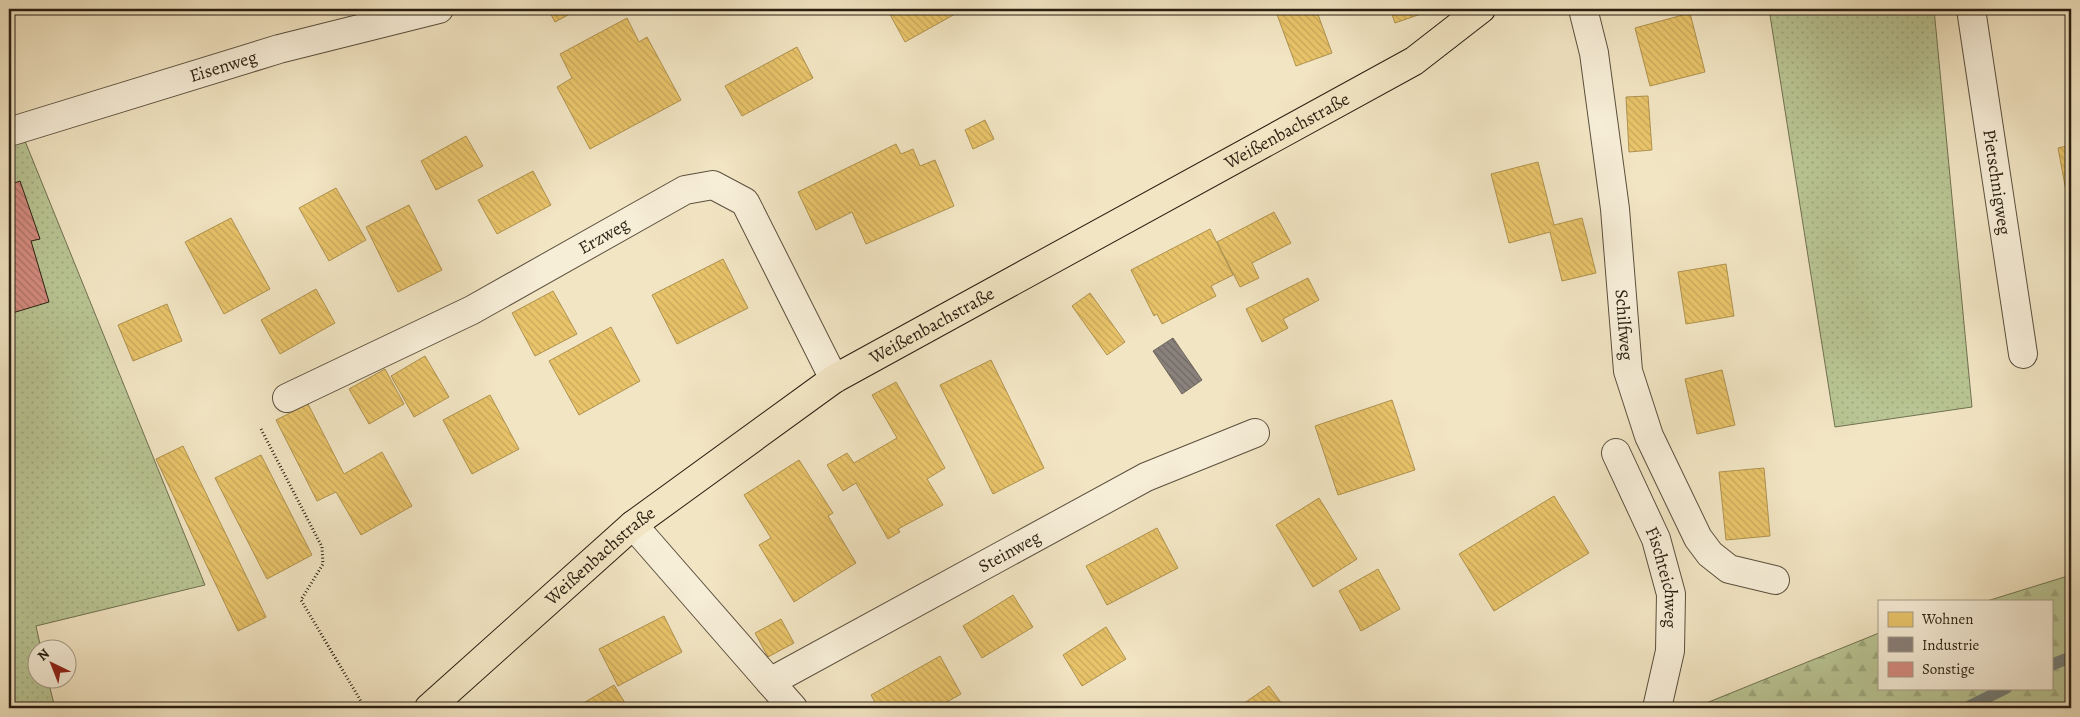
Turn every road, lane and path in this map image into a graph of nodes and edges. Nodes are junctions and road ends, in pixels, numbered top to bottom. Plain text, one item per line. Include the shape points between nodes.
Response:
1 (439, 9) edge
2 (1481, 9) edge
3 (1583, 9) edge
4 (1971, 9) edge
5 (9, 132) edge
6 (2023, 354) dead end
7 (834, 380) junction
8 (288, 398) dead end
9 (261, 429) dead end
10 (1255, 433) dead end
11 (1616, 453) dead end
12 (633, 524) junction
13 (1775, 580) dead end
14 (770, 682) junction
15 (365, 708) edge
16 (428, 708) edge
17 (793, 708) edge
18 (1657, 708) edge

1 - 5 street, Eisenweg via 278,49
2 - 7 main road, Weißenbachstraße via 1414,61
3 - 13 street, Schilfweg via 1594,54 1615,209 1628,371 1637,399 1650,436 1698,538 1710,554 1729,568
4 - 6 street, Pietschnigweg
7 - 8 street, Erzweg via 745,202 713,185 685,190 472,310
7 - 12 main road, Weißenbachstraße
9 - 15 path via 322,547 323,564 301,600
10 - 14 street, Steinweg via 1146,477
11 - 18 street, Fischteichweg via 1656,539 1671,594 1670,651
12 - 14 street
12 - 16 main road, Weißenbachstraße
14 - 17 street

